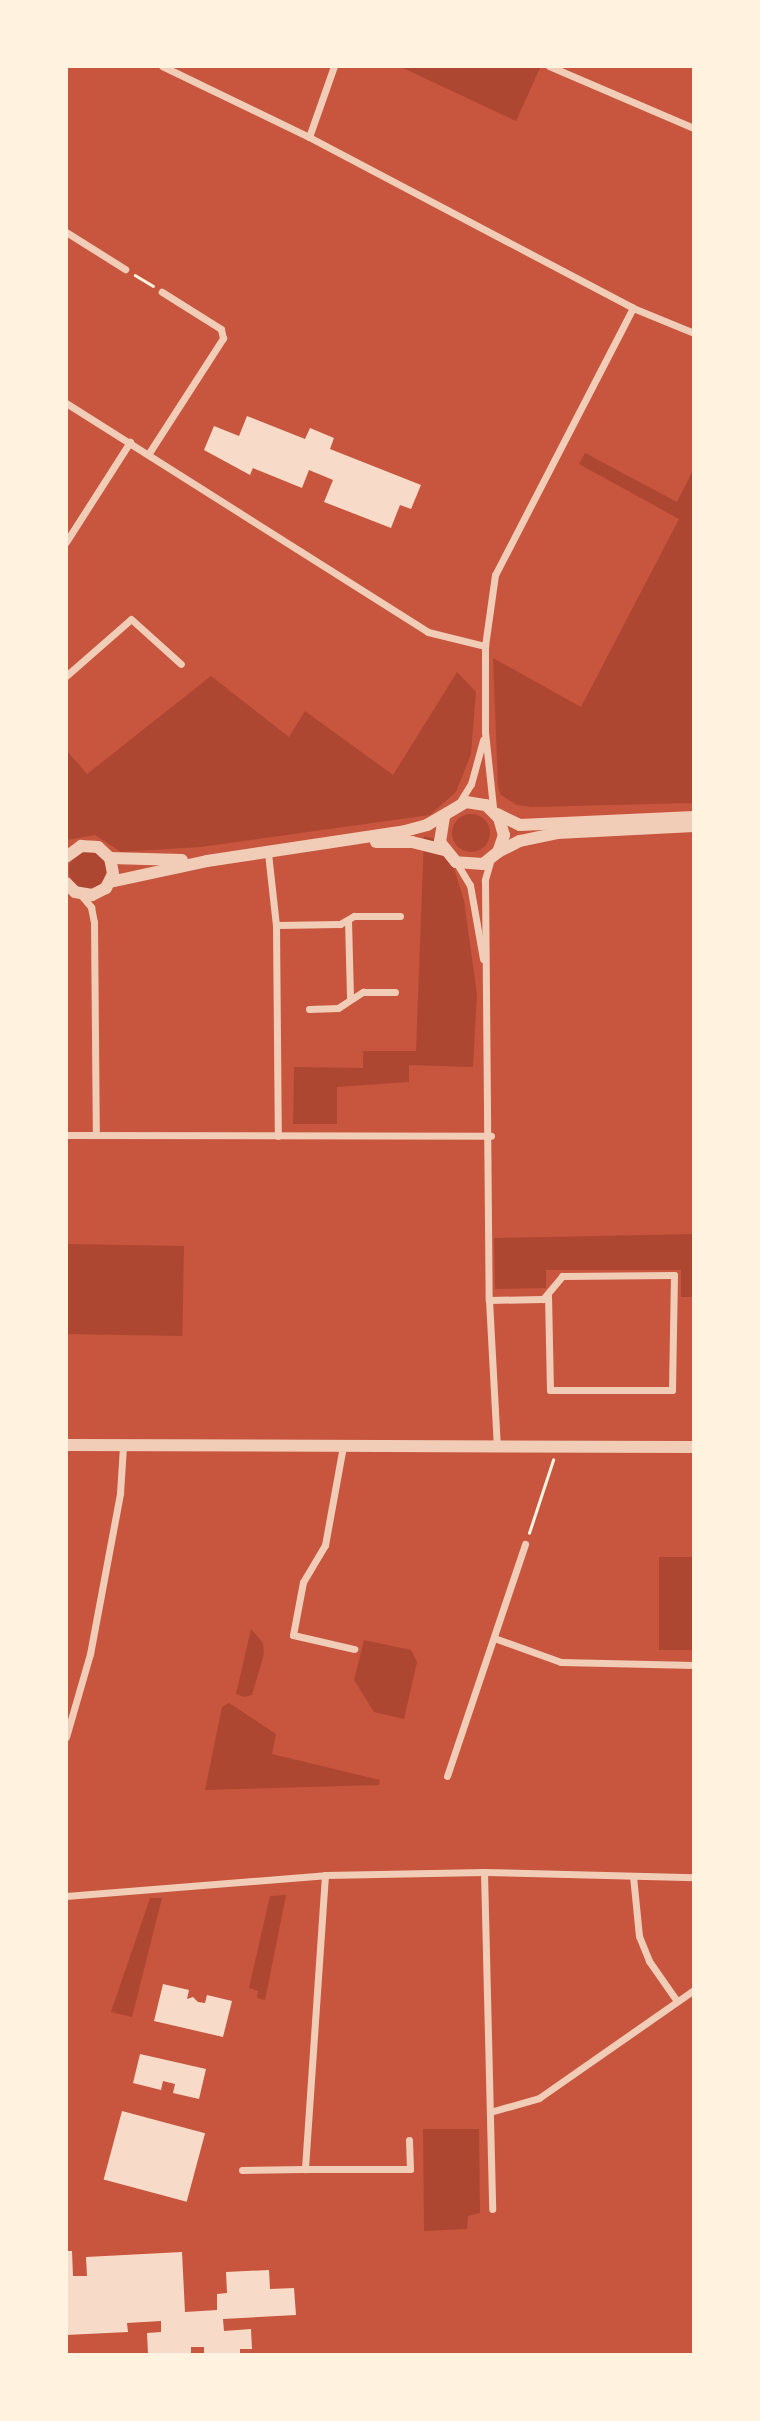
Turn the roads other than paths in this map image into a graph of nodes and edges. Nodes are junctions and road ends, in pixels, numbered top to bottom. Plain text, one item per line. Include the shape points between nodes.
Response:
1 (162, 66) edge
2 (334, 66) edge
3 (549, 66) edge
4 (694, 128) edge
5 (309, 137) junction
6 (66, 232) edge
7 (125, 269) road end
8 (162, 292) road end
9 (633, 308) junction
10 (694, 333) edge
11 (66, 403) edge
12 (130, 442) junction
13 (149, 453) junction
14 (66, 542) edge
15 (485, 646) junction
16 (181, 664) dead end
17 (66, 676) edge
18 (485, 732) junction
19 (457, 805) junction
20 (495, 812) junction
21 (444, 816) junction
22 (694, 817) edge
23 (694, 826) edge
24 (344, 842) junction
25 (443, 850) junction
26 (268, 853) junction
27 (495, 855) junction
28 (67, 856) edge
29 (110, 858) junction
30 (206, 861) junction
31 (456, 862) junction
32 (110, 882) junction
33 (70, 887) edge
34 (400, 916) dead end
35 (348, 920) junction
36 (275, 925) junction
37 (396, 992) dead end
38 (350, 998) junction
39 (489, 998) junction
40 (309, 1009) dead end
41 (66, 1135) edge
42 (96, 1135) junction
43 (278, 1136) junction
44 (491, 1136) junction
45 (548, 1294) junction
46 (489, 1300) junction
47 (66, 1445) edge
48 (343, 1446) junction
49 (123, 1447) junction
50 (694, 1447) edge
51 (497, 1448) junction
52 (525, 1544) road end
53 (494, 1638) junction
54 (354, 1649) dead end
55 (694, 1665) edge
56 (66, 1737) edge
57 (447, 1776) dead end
58 (484, 1872) junction
59 (325, 1875) junction
60 (633, 1876) junction
61 (694, 1877) edge
62 (66, 1896) edge
63 (694, 1990) edge
64 (677, 2001) junction
65 (490, 2112) junction
66 (409, 2140) dead end
67 (305, 2169) junction
68 (242, 2170) dead end
69 (492, 2209) dead end

1 - 5 street
2 - 5 street
3 - 4 street
5 - 9 street
6 - 7 street
8 - 13 street via 221,329 223,338
9 - 10 street
9 - 15 street via 495,575
11 - 12 street
12 - 13 street
12 - 14 street
13 - 15 street via 428,632
15 - 18 street
16 - 17 street via 131,619
18 - 19 street via 471,784
18 - 20 street
19 - 20 street via 476,802
19 - 21 street
20 - 22 street via 520,825
20 - 27 street via 503,835
21 - 24 street via 405,831
21 - 25 street via 439,833
23 - 27 street via 557,833 520,841
24 - 25 street via 412,842
24 - 26 street
25 - 31 street
26 - 30 street
26 - 36 street
27 - 31 street via 474,866
27 - 39 street via 485,880
28 - 29 street via 89,845
29 - 30 street
29 - 32 street
30 - 32 street
31 - 39 street via 470,885
32 - 33 street via 99,892
33 - 42 street via 87,899 94,922
34 - 35 street via 354,916
35 - 36 street
35 - 38 street
36 - 43 street
37 - 38 street via 363,992
38 - 40 street via 338,1008
39 - 44 street
41 - 42 street
42 - 43 street
43 - 44 street
44 - 46 street
45 - 45 street via 562,1276 674,1275 672,1390 550,1390
45 - 46 street via 535,1300
46 - 51 street
47 - 49 street
48 - 49 street
48 - 51 street
48 - 54 street via 325,1545 303,1582 293,1635
49 - 56 street via 120,1493 90,1654
50 - 51 street
52 - 53 street
53 - 55 street via 561,1662
53 - 57 street
58 - 59 street
58 - 60 street
58 - 65 street
59 - 62 street
59 - 67 street
60 - 61 street
60 - 64 street via 639,1936 649,1961
63 - 64 street
64 - 65 street via 540,2098
65 - 69 street
66 - 67 street via 410,2169
67 - 68 street

